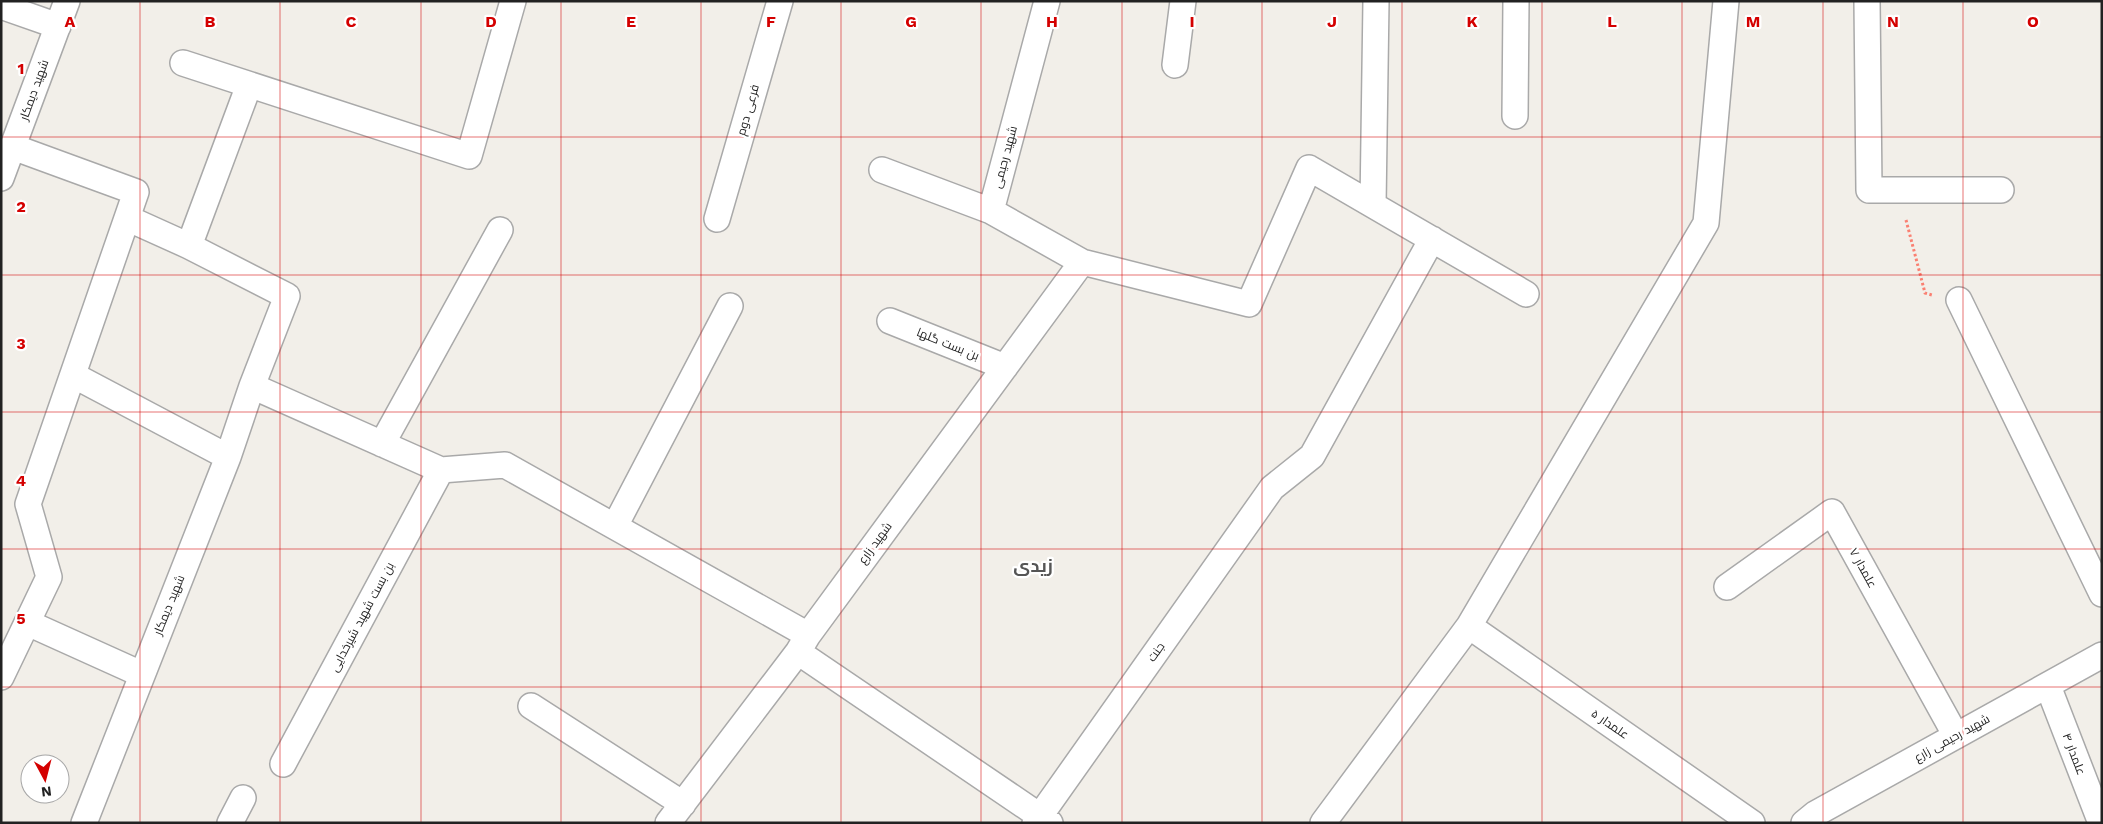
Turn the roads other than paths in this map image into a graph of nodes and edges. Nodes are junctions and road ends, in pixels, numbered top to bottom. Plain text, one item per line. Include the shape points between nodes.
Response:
1 (67, 1) edge
2 (513, 1) edge
3 (780, 1) edge
4 (1046, 1) edge
5 (1183, 1) edge
6 (1376, 1) edge
7 (1516, 1) edge
8 (1726, 1) edge
9 (1867, 1) edge
10 (1, 6) edge
11 (58, 26) junction
12 (183, 62) dead end
13 (1175, 65) dead end
14 (249, 86) junction
15 (1515, 116) dead end
16 (13, 147) junction
17 (882, 170) dead end
18 (1, 178) edge
19 (2001, 190) dead end
20 (1373, 205) junction
21 (991, 211) junction
22 (127, 218) junction
23 (717, 219) dead end
24 (500, 230) dead end
25 (1432, 239) junction
26 (189, 246) junction
27 (1082, 262) junction
28 (1526, 294) dead end
29 (1959, 300) road end
30 (730, 306) dead end
31 (890, 321) dead end
32 (1005, 367) junction
33 (73, 375) junction
34 (252, 386) junction
35 (382, 444) junction
36 (228, 457) junction
37 (441, 470) junction
38 (615, 526) junction
39 (1727, 587) dead end
40 (2102, 594) edge
41 (28, 623) junction
42 (1469, 626) junction
43 (803, 643) junction
44 (2102, 655) edge
45 (141, 674) junction
46 (1, 677) edge
47 (2048, 686) junction
48 (531, 706) dead end
49 (1956, 736) junction
50 (283, 764) dead end
51 (243, 798) dead end
52 (675, 813) edge
53 (1042, 820) edge
54 (84, 823) edge
55 (230, 823) edge
56 (1322, 823) edge
57 (1752, 823) edge
58 (1804, 823) edge
59 (2101, 823) edge

1 - 11 street, شهید دیمکار
2 - 14 street via 469,156
3 - 23 street, فرعی دوم
4 - 21 street, شهید رحیمی
5 - 13 street
6 - 20 street
7 - 15 street
8 - 42 street via 1706,223
9 - 19 street via 1869,190
10 - 11 street
11 - 16 street, شهید دیمکار
12 - 14 street
14 - 26 street
16 - 18 street, شهید دیمکار
16 - 22 street via 136,192
17 - 21 street
20 - 25 street
20 - 27 street via 1309,168 1248,304
21 - 27 street
22 - 26 street
22 - 33 street
24 - 35 street
25 - 28 street
25 - 53 street, جنت via 1312,456 1272,488
26 - 34 street, شهید دیمکار via 287,296
27 - 32 street, شهید زارع
29 - 40 street
30 - 38 street
31 - 32 street, بن بست گلها
32 - 43 street, شهید زارع
33 - 36 street
33 - 41 street via 28,504 49,577
34 - 35 street
34 - 36 street, شهید دیمکار
35 - 37 street
36 - 45 street, شهید دیمکار
37 - 38 street via 505,464
37 - 50 street, بن بست شهید شیرخدایی
38 - 43 street
39 - 49 street, علمدار ۷ via 1832,512
41 - 45 street
41 - 46 street
42 - 56 street
42 - 57 street, علمدار ۵
43 - 52 street, شهید زارع
43 - 53 street
44 - 47 street, شهید رحیمی زارع
45 - 54 street, شهید دیمکار
47 - 49 street, شهید رحیمی زارع
47 - 59 street, علمدار ۴
48 - 52 street
49 - 58 street, شهید رحیمی زارع
51 - 55 street

